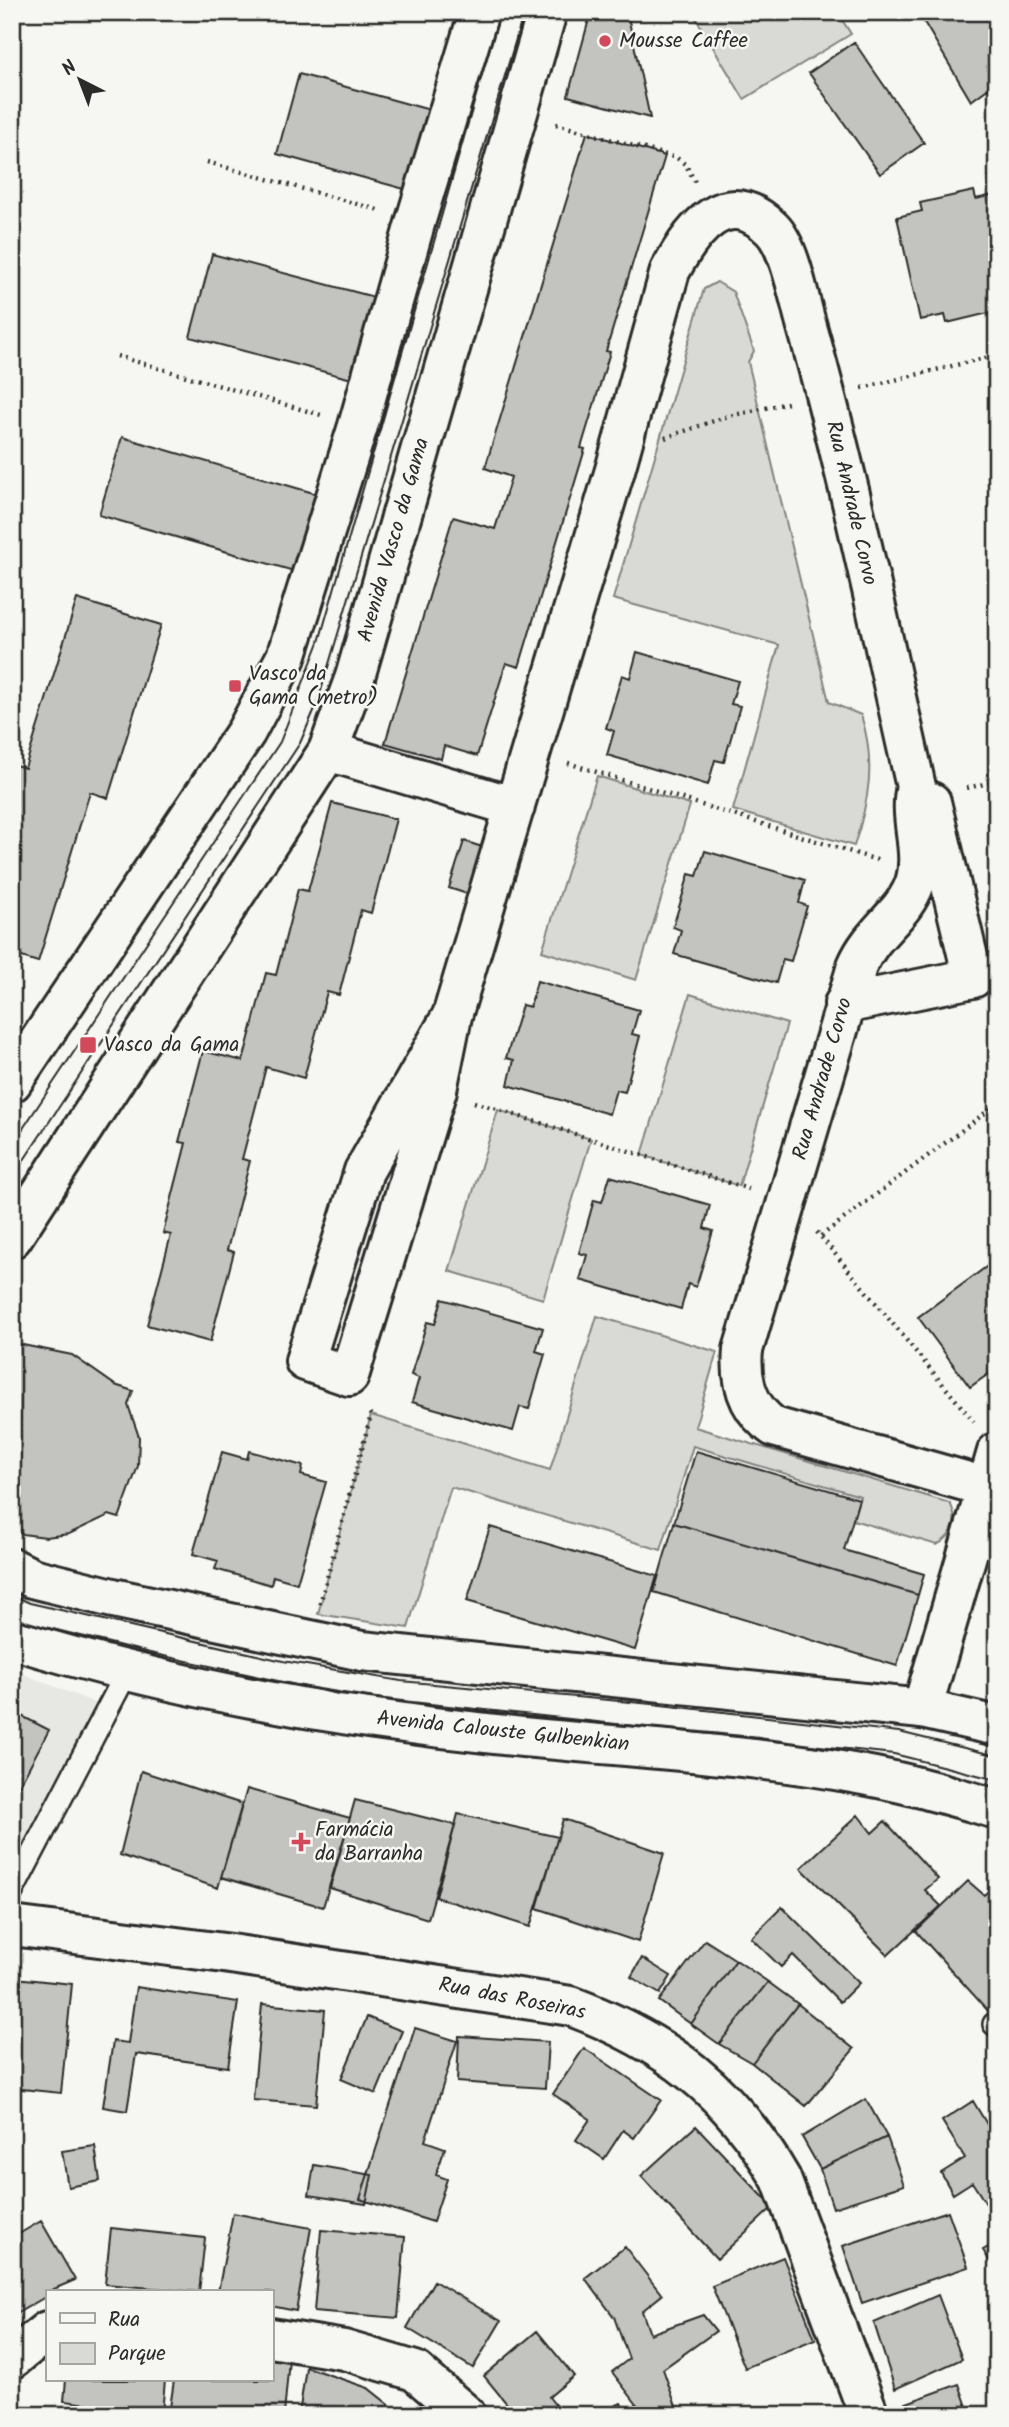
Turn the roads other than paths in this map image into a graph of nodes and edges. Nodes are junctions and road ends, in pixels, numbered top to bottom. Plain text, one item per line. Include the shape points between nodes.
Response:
1 (479, 12) edge
2 (548, 12) edge
3 (328, 751) junction
4 (916, 787) junction
5 (514, 807) junction
6 (844, 1004) junction
7 (452, 1016) junction
8 (12, 1082) edge
9 (12, 1238) edge
10 (987, 1456) edge
11 (12, 1568) edge
12 (12, 1639) edge
13 (128, 1670) junction
14 (922, 1709) junction
15 (997, 1726) edge
16 (997, 1809) edge
17 (12, 1892) edge
18 (12, 1926) edge
19 (46, 2332) edge
20 (273, 2338) edge
21 (12, 2359) edge
22 (467, 2415) edge
23 (869, 2415) edge

1 - 8 street via 286,657 239,743
2 - 3 street, Avenida Vasco da Gama via 355,677
3 - 5 street
3 - 9 street, Avenida Vasco da Gama
4 - 5 street, Rua Andrade Corvo via 826,397 787,256 774,231 751,213 732,209 703,224 670,271
4 - 6 street, Rua Andrade Corvo via 917,873 903,906 866,946
4 - 6 street via 930,797 973,978
5 - 7 street, Rua Andrade Corvo
6 - 10 street, Rua Andrade Corvo via 743,1350 749,1400 759,1416 774,1427
7 - 7 street, Rua Andrade Corvo via 364,1171 305,1361 349,1376 436,1090
10 - 14 street
11 - 14 street via 32,1578 113,1598 362,1651
12 - 13 street, Avenida Calouste Gulbenkian
13 - 16 street, Avenida Calouste Gulbenkian via 382,1720 833,1770 929,1789
13 - 17 lane
14 - 15 street
18 - 23 street, Rua das Roseiras via 571,2006 621,2025 664,2049 702,2080 761,2145 781,2179
19 - 21 street
20 - 22 street via 344,2350 415,2371

